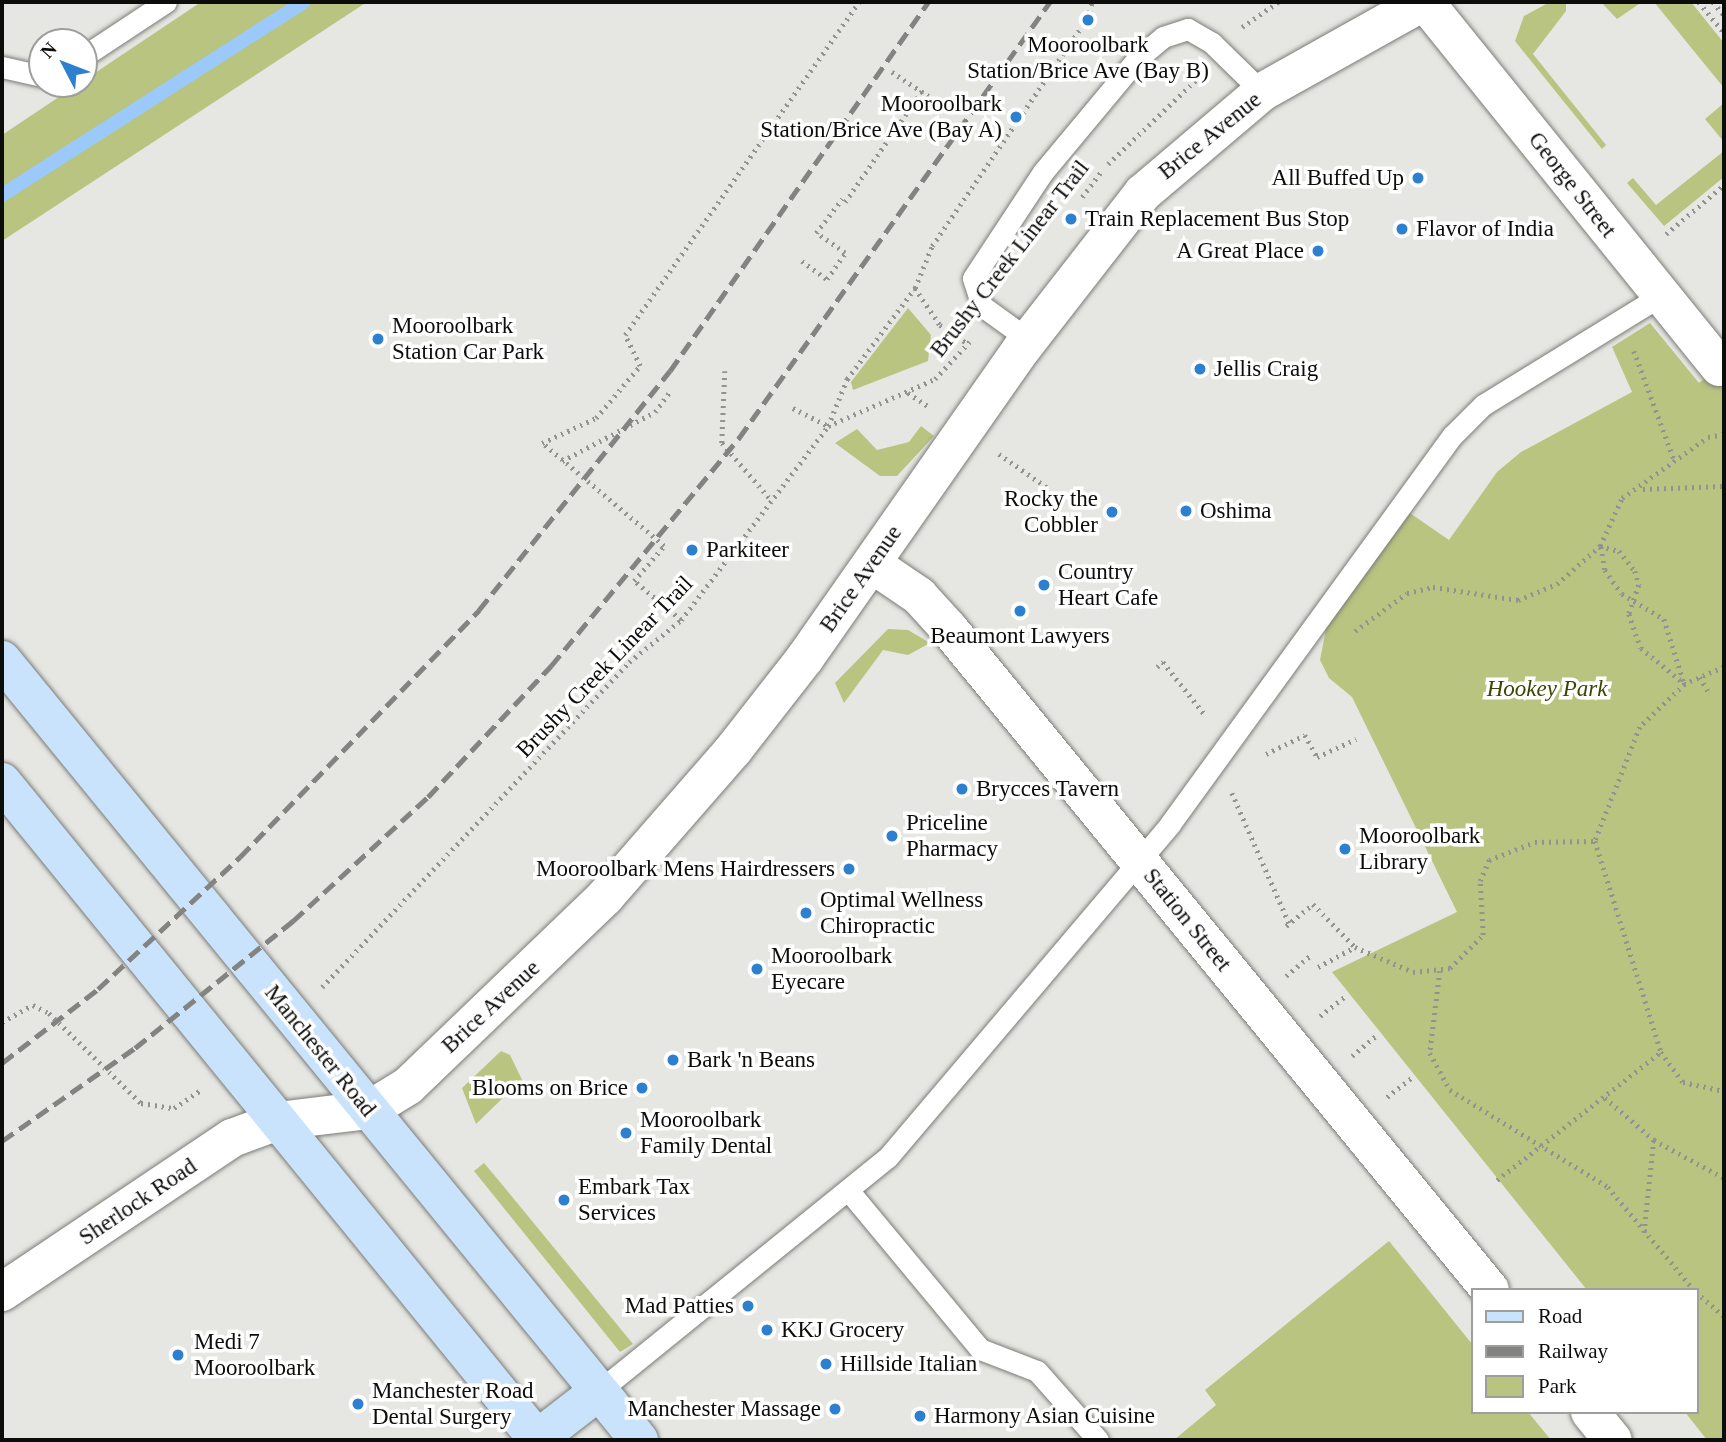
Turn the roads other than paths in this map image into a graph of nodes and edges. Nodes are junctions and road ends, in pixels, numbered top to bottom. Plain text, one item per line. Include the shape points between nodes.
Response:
1 (166, 2) edge
2 (1424, 2) edge
3 (98, 47) edge
4 (2, 67) edge
5 (28, 73) edge
6 (1262, 92) junction
7 (1660, 296) junction
8 (1029, 340) junction
9 (1719, 368) dead end
10 (872, 564) junction
11 (2, 660) edge
12 (2, 782) edge
13 (1138, 860) junction
14 (369, 1110) junction
15 (278, 1121) junction
16 (848, 1191) junction
17 (1488, 1288) edge
18 (2, 1293) edge
19 (599, 1391) junction
20 (1592, 1414) edge
21 (538, 1440) edge
22 (639, 1440) edge
23 (1098, 1440) edge
24 (1613, 1440) edge

1 - 3 lane
2 - 6 street, Brice Avenue
2 - 7 street, George Street
4 - 5 lane
6 - 8 street, Brice Avenue via 1143,193
6 - 8 lane via 1194,31 1173,32 1149,48 1094,108 979,266 974,296
7 - 9 street, George Street
7 - 13 lane via 1514,385 1452,436
8 - 10 street, Brice Avenue
10 - 13 street, Station Street via 931,608
10 - 14 street, Brice Avenue via 734,749 605,897 408,1086
11 - 14 main road, Manchester Road
12 - 15 main road
13 - 16 lane via 888,1157
13 - 17 street, Station Street
14 - 15 street, Brice Avenue
14 - 19 main road, Manchester Road
15 - 18 street, Sherlock Road via 218,1146
15 - 21 main road
16 - 19 lane
16 - 23 lane via 980,1349 1037,1371
19 - 21 main road
19 - 22 main road, Manchester Road
20 - 24 street

